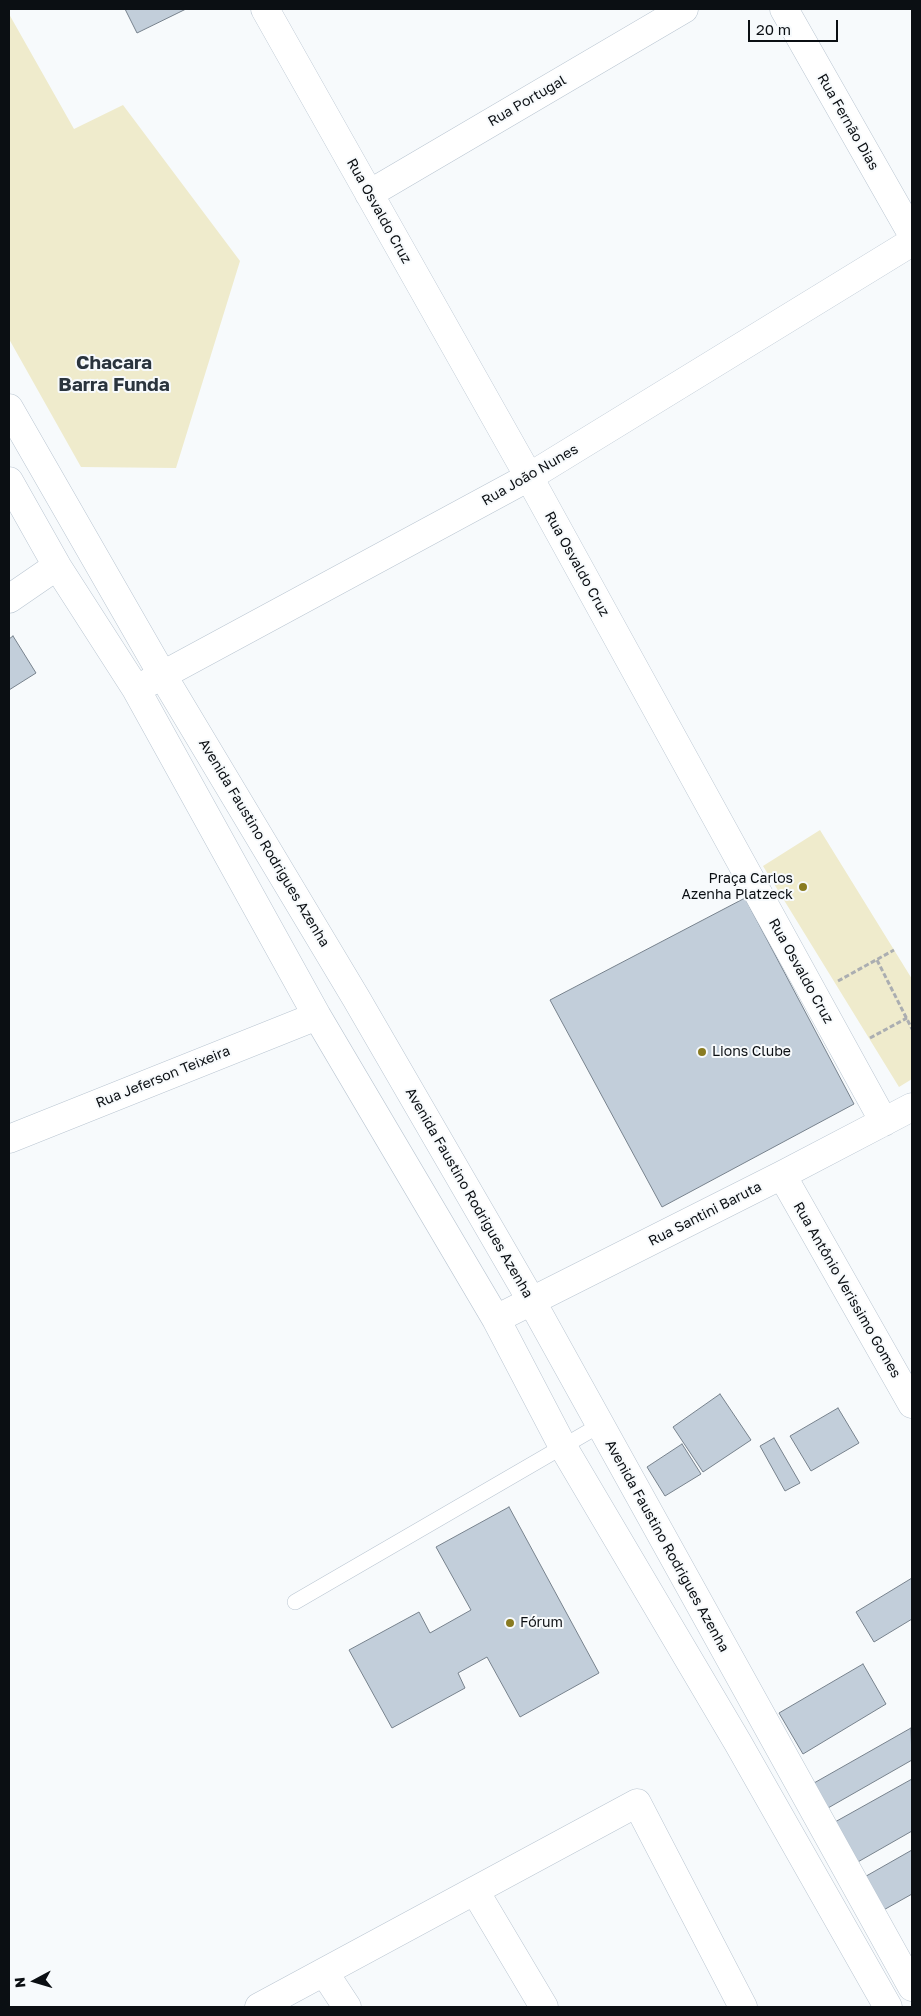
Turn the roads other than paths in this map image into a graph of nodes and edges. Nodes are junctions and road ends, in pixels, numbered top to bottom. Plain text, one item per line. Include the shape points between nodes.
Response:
1 (265, 9) edge
2 (684, 9) edge
3 (784, 9) edge
4 (369, 194) junction
5 (912, 234) edge
6 (912, 242) edge
7 (9, 408) edge
8 (529, 478) junction
9 (9, 481) edge
10 (57, 566) junction
11 (9, 599) edge
12 (164, 676) junction
13 (136, 689) junction
14 (317, 1016) junction
15 (912, 1107) edge
16 (884, 1122) junction
17 (9, 1139) edge
18 (782, 1175) junction
19 (531, 1300) junction
20 (496, 1319) junction
21 (912, 1404) edge
22 (600, 1425) junction
23 (562, 1445) junction
24 (295, 1602) dead end
25 (721, 1642) junction
26 (688, 1658) junction
27 (475, 1891) junction
28 (324, 1972) junction
29 (912, 1988) edge
30 (886, 2006) edge
31 (259, 2007) edge
32 (347, 2007) edge
33 (544, 2007) edge
34 (743, 2007) edge

1 - 4 street, Rua Osvaldo Cruz
2 - 4 street, Rua Portugal
3 - 5 street, Rua Fernão Dias
4 - 8 street, Rua Osvaldo Cruz
6 - 8 street, Rua João Nunes
7 - 12 street, Avenida Faustino Rodrigues Azenha
8 - 12 street, Rua João Nunes
8 - 16 street, Rua Osvaldo Cruz
9 - 10 street
10 - 11 street
10 - 13 street
12 - 13 street, Rua João Nunes
12 - 19 street, Avenida Faustino Rodrigues Azenha
13 - 14 street
14 - 17 street, Rua Jeferson Teixeira
14 - 20 street
15 - 16 street, Rua Santini Baruta
16 - 18 street, Rua Santini Baruta
18 - 19 street, Rua Santini Baruta
18 - 21 street, Rua Antônio Verissimo Gomes
19 - 20 street, Rua Santini Baruta
19 - 22 street, Avenida Faustino Rodrigues Azenha
20 - 23 street
22 - 23 lane
22 - 25 street, Avenida Faustino Rodrigues Azenha
23 - 24 lane
23 - 26 street
25 - 26 street
25 - 29 street, Avenida Faustino Rodrigues Azenha
26 - 30 street
27 - 28 street
27 - 33 street
27 - 34 street via 636,1804
28 - 31 street
28 - 32 street
29 - 30 street

